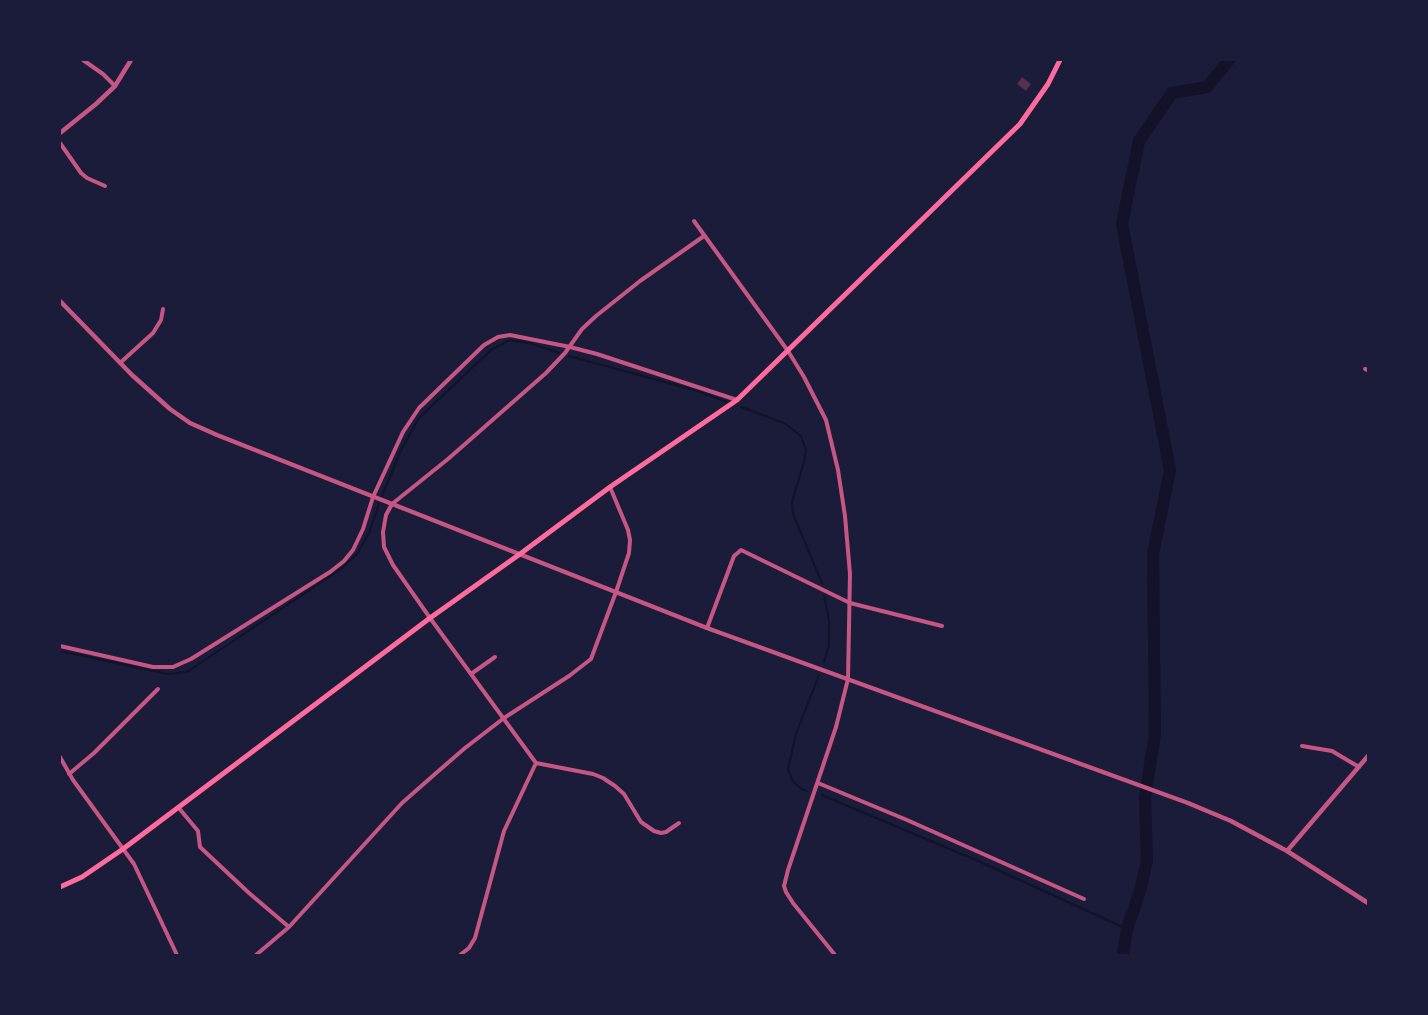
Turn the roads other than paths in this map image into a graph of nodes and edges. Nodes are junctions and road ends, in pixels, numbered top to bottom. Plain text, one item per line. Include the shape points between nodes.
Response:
1 (83, 60) edge
2 (131, 60) edge
3 (1060, 60) edge
4 (115, 86) junction
5 (60, 133) edge
6 (60, 143) edge
7 (105, 186) dead end
8 (694, 221) dead end
9 (704, 236) junction
10 (60, 301) edge
11 (163, 309) dead end
12 (570, 347) junction
13 (788, 351) junction
14 (120, 363) junction
15 (737, 400) junction
16 (610, 487) junction
17 (373, 497) junction
18 (392, 504) junction
19 (520, 554) junction
20 (616, 592) junction
21 (850, 603) junction
22 (430, 618) junction
23 (942, 626) dead end
24 (707, 628) junction
25 (60, 646) edge
26 (495, 657) dead end
27 (471, 674) junction
28 (848, 679) junction
29 (158, 689) dead end
30 (504, 718) junction
31 (1302, 746) dead end
32 (1368, 756) edge
33 (60, 757) edge
34 (536, 763) junction
35 (1359, 766) junction
36 (69, 774) junction
37 (818, 783) junction
38 (178, 807) junction
39 (679, 823) dead end
40 (123, 849) junction
41 (1287, 851) junction
42 (60, 888) edge
43 (1084, 899) dead end
44 (1368, 903) edge
45 (289, 927) junction
46 (177, 955) edge
47 (256, 955) edge
48 (460, 955) edge
49 (835, 955) edge

1 - 4 street
2 - 4 street
3 - 13 main road via 1048,84 1020,124
4 - 5 street
6 - 7 street via 81,173
8 - 9 street
9 - 12 street via 596,316
9 - 13 street
10 - 14 street
11 - 14 street via 153,333
12 - 15 street
12 - 17 street via 510,336 484,346 419,408 403,432
12 - 18 street via 546,373
13 - 15 main road
13 - 21 street via 826,420 845,516
14 - 17 street via 190,423
15 - 16 main road
16 - 19 main road
16 - 20 street via 630,540
17 - 18 street
17 - 25 street via 363,529 344,561 191,659 169,668 153,667
18 - 19 street
18 - 22 street via 386,515 384,547
19 - 20 street
19 - 22 main road
20 - 24 street
20 - 30 street via 591,659
21 - 23 street
21 - 24 street via 741,550 734,556
21 - 28 street
22 - 27 street
22 - 38 main road
24 - 28 street
26 - 27 street
27 - 30 street
28 - 37 street
28 - 41 street via 1188,803 1231,821
29 - 36 street
30 - 34 street
30 - 45 street via 402,803
31 - 35 street via 1332,751
32 - 35 street
33 - 36 street
34 - 39 street via 603,778 624,794 641,822 654,831 666,832
34 - 48 street via 504,831 475,938
35 - 41 street
36 - 40 street
37 - 43 street
37 - 49 street via 784,886 793,903
38 - 40 main road
38 - 45 street via 198,831 200,847
40 - 42 main road
40 - 46 street via 134,864
41 - 44 street
45 - 47 street

